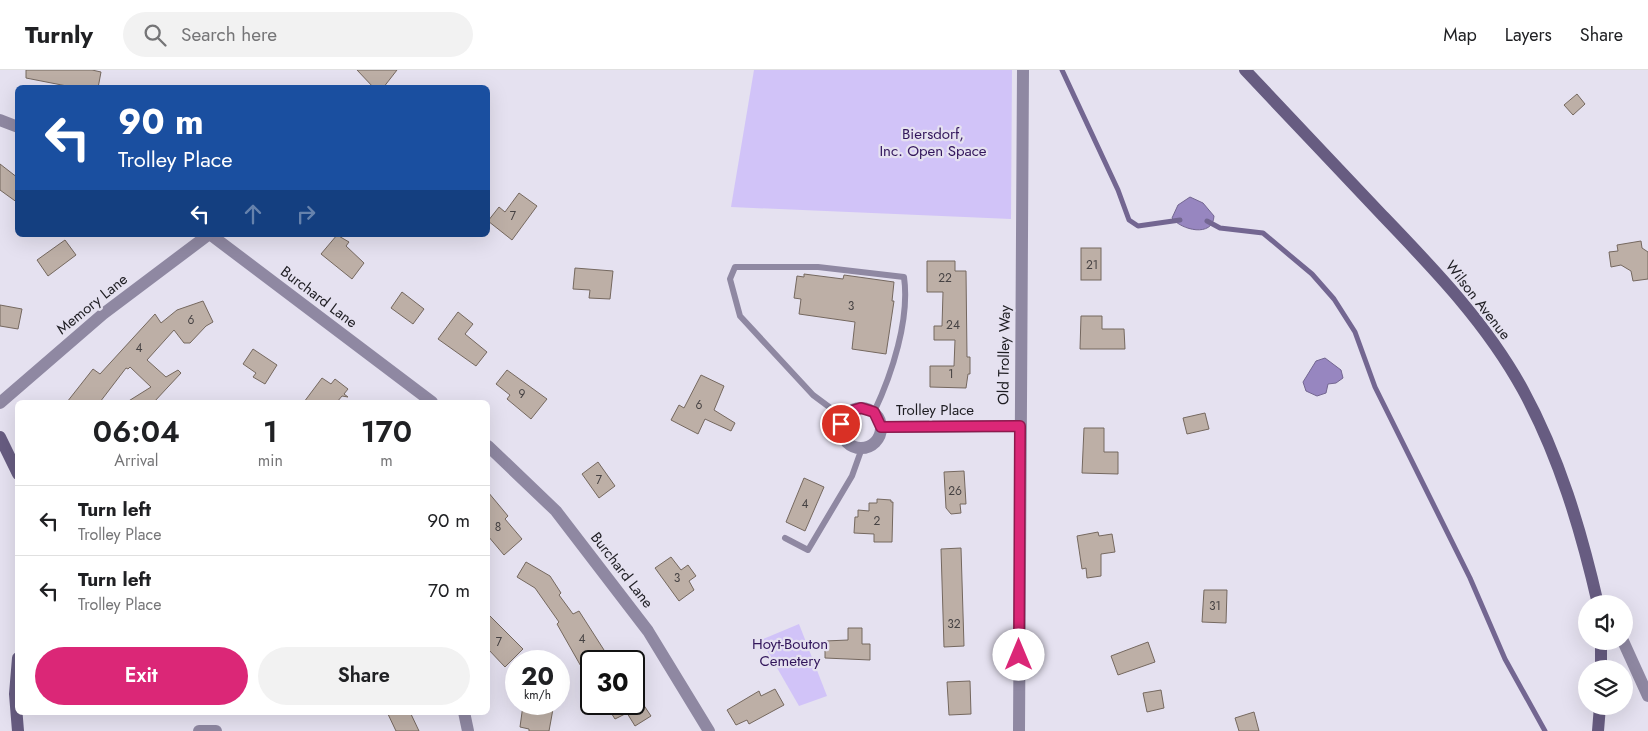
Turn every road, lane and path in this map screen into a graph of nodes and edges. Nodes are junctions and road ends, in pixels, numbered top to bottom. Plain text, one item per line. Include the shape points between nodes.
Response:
1 (1023, 70) edge
2 (1244, 70) edge
3 (0, 120) edge
4 (15, 126) edge
5 (206, 237) edge
6 (212, 237) edge
7 (429, 400) edge
8 (0, 403) edge
9 (874, 412) junction
10 (844, 418) junction
11 (1020, 426) junction
12 (881, 427) junction
13 (0, 437) edge
14 (490, 448) edge
15 (862, 448) junction
16 (15, 468) edge
17 (785, 538) dead end
18 (1596, 595) edge
19 (1627, 650) edge
20 (1648, 696) edge
21 (17, 715) edge
22 (465, 715) edge
23 (1599, 715) edge
24 (18, 731) edge
25 (199, 731) edge
26 (216, 731) edge
27 (468, 731) edge
28 (709, 731) edge
29 (1019, 731) edge
30 (1598, 731) edge

1 - 11 street, Old Trolley Way
2 - 18 main road, Wilson Avenue via 1433,268 1504,359 1557,464
3 - 4 street
5 - 8 street, Memory Lane via 103,314
6 - 7 street, Burchard Lane
9 - 10 street, Trolley Place via 854,409
9 - 10 lane via 884,390 903,324 907,297 904,277 818,267 735,267 730,279 740,316 813,395
9 - 12 street, Trolley Place
10 - 15 street via 841,424 843,436 849,444
11 - 12 street, Trolley Place
11 - 29 street, Old Trolley Way
12 - 15 street, Trolley Place via 878,438
13 - 16 main road
14 - 28 street, Burchard Lane via 556,511 648,631
15 - 17 lane via 852,476 808,550
19 - 20 street
21 - 24 main road
22 - 27 street
23 - 30 main road
25 - 26 street

